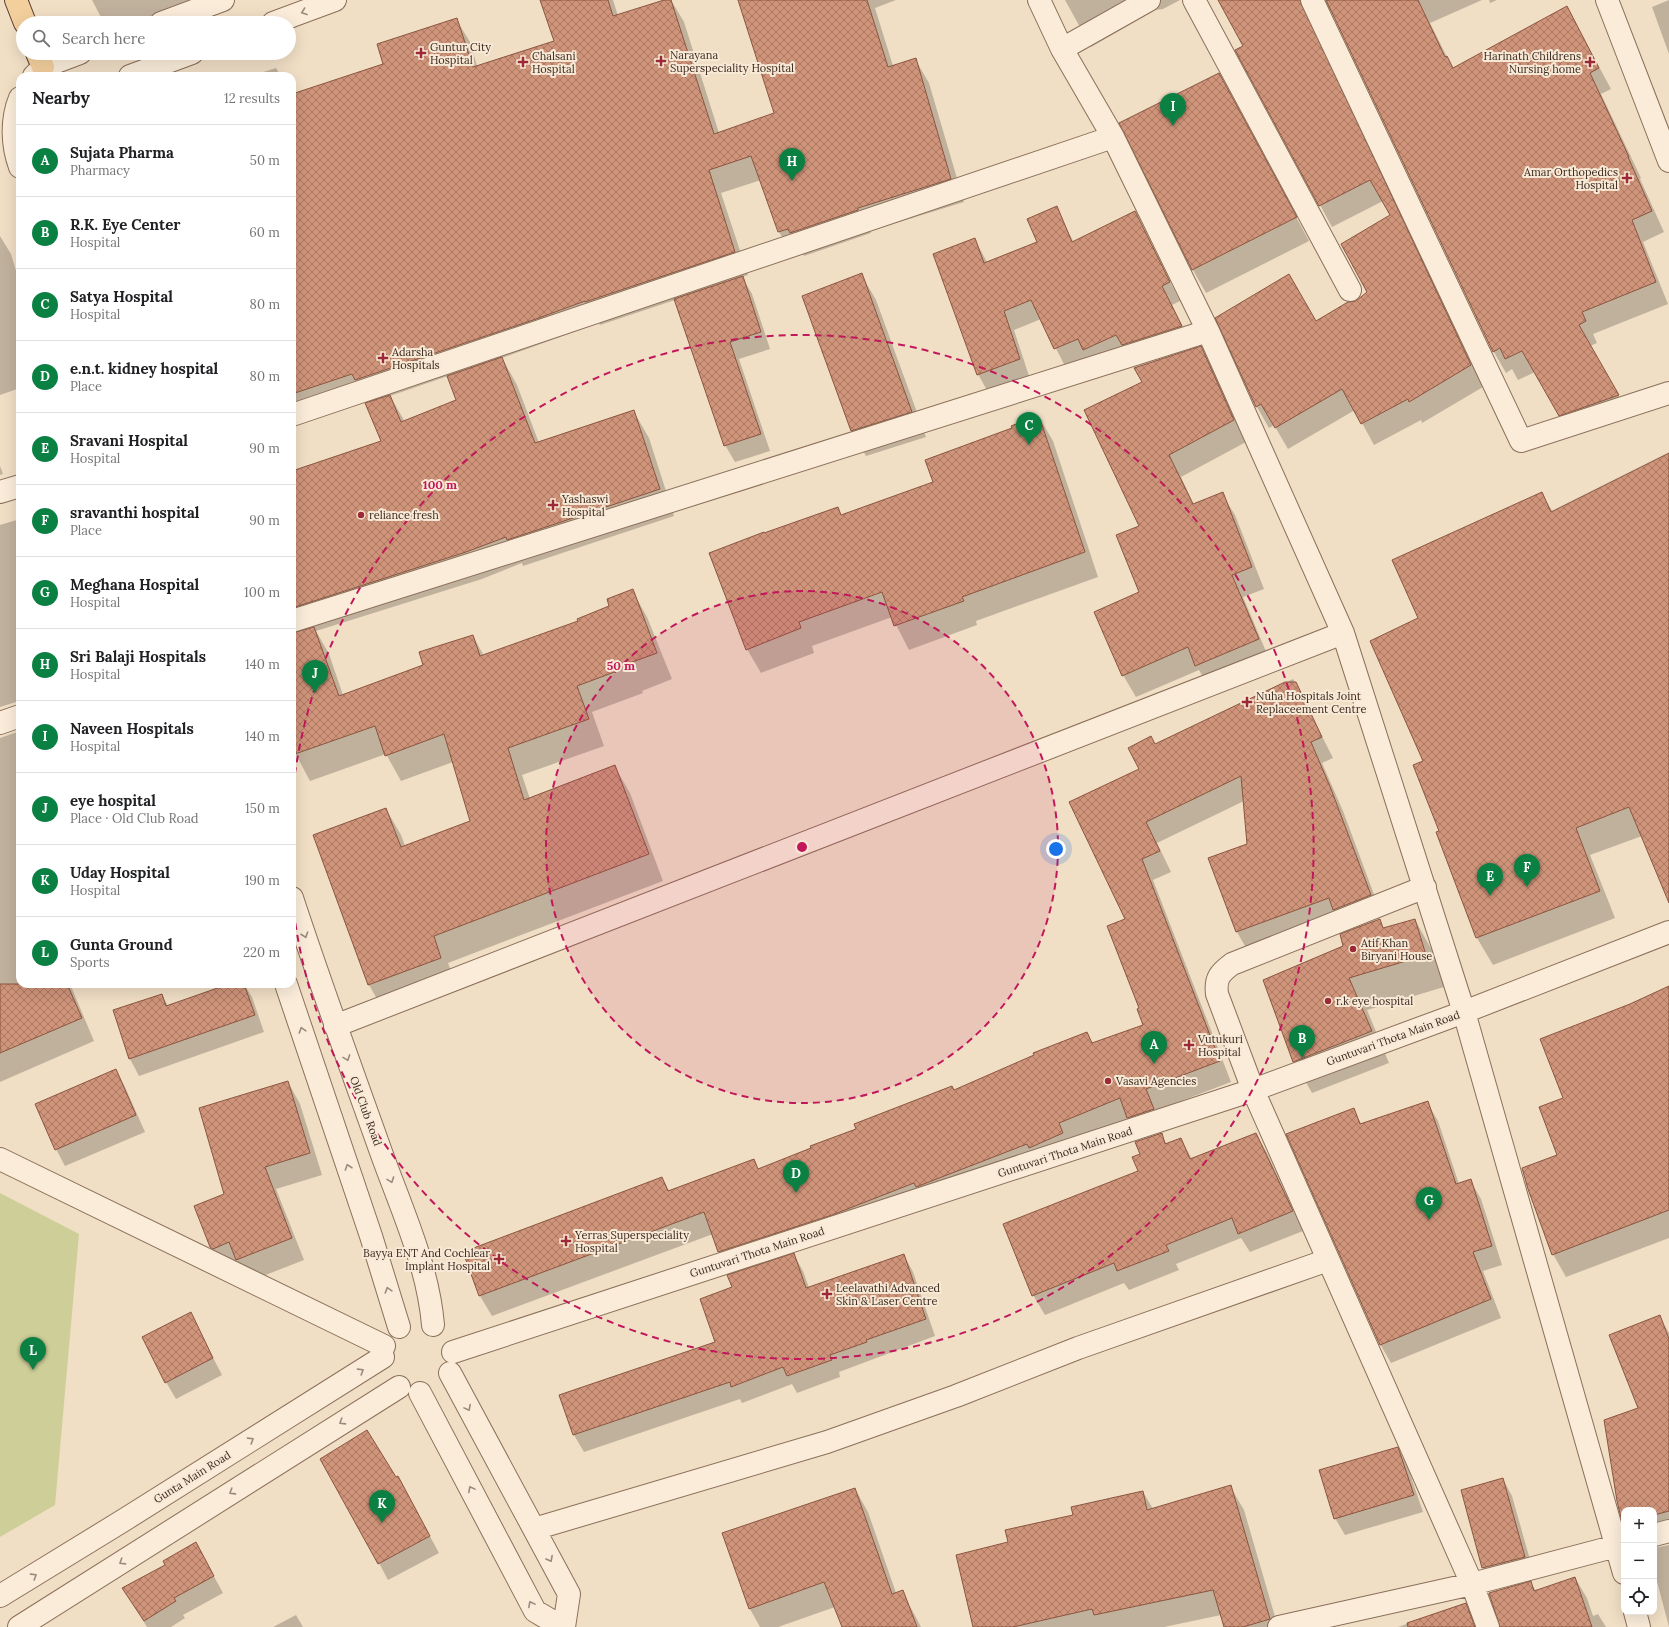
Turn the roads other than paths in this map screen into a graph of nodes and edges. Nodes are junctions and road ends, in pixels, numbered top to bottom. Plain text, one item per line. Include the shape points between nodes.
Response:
1 (16, 0) edge
2 (223, 0) edge
3 (335, 0) edge
4 (1039, 0) edge
5 (1149, 0) edge
6 (1194, 0) edge
7 (1312, 0) edge
8 (1607, 0) edge
9 (22, 16) edge
10 (180, 16) edge
11 (292, 16) edge
12 (1062, 49) junction
13 (56, 60) edge
14 (173, 60) edge
15 (38, 65) edge
16 (141, 72) edge
17 (16, 107) edge
18 (1113, 137) junction
19 (14, 159) edge
20 (1669, 161) edge
21 (1350, 290) dead end
22 (1208, 331) junction
23 (1669, 393) edge
24 (296, 414) edge
25 (16, 487) edge
26 (0, 492) edge
27 (296, 620) edge
28 (1343, 633) junction
29 (16, 717) edge
30 (0, 723) edge
31 (1425, 888) junction
32 (296, 910) edge
33 (1669, 932) edge
34 (287, 988) edge
35 (1464, 1012) junction
36 (335, 1026) junction
37 (1253, 1090) junction
38 (0, 1159) edge
39 (1328, 1260) junction
40 (432, 1325) junction
41 (399, 1327) junction
42 (384, 1351) junction
43 (453, 1352) junction
44 (450, 1373) junction
45 (398, 1387) junction
46 (420, 1393) junction
47 (124, 1520) junction
48 (534, 1529) junction
49 (1669, 1531) edge
50 (1657, 1534) edge
51 (1620, 1545) edge
52 (142, 1549) junction
53 (1472, 1584) junction
54 (0, 1596) edge
55 (1636, 1615) edge
56 (19, 1627) edge
57 (563, 1627) edge
58 (1279, 1627) edge
59 (1488, 1627) edge
60 (1639, 1627) edge

1 - 9 main road
2 - 10 street
3 -> 11 street
4 - 12 street
5 - 12 street
6 - 21 street
7 - 23 street via 1521,441
8 - 20 street
12 - 18 street
13 - 15 street
14 - 16 street
17 - 19 street via 13,127
18 - 22 street
18 - 24 street
22 - 27 street
22 - 28 street
25 - 26 street
28 - 31 street
28 - 36 street
29 - 30 street
31 - 35 street
31 - 37 street via 1232,964 1220,973 1216,983 1217,994
32 -> 36 street, Old Club Road
33 - 35 street, Guntuvari Thota Main Road
41 -> 34 street via 374,1244
35 - 37 street, Guntuvari Thota Main Road
35 - 51 street
36 -> 40 street, Old Club Road via 419,1257 431,1303
37 - 39 street
37 - 43 street, Guntuvari Thota Main Road
38 - 42 street
39 - 48 street via 1078,1348 956,1396 827,1442
39 - 53 street
40 - 41 street via 421,1322
40 - 43 street via 443,1332 450,1341
41 - 42 street via 390,1335
42 - 45 street via 384,1369
47 -> 42 street, Gunta Main Road
43 - 44 street
44 - 46 street via 432,1390
44 -> 48 street
45 - 46 street
45 -> 52 street
57 -> 46 street via 535,1611
47 - 52 street
54 -> 47 street, Gunta Main Road
48 -> 57 street via 569,1594
49 - 50 street
51 - 53 street
52 -> 56 street
53 - 58 street
53 - 59 street
55 - 60 street

